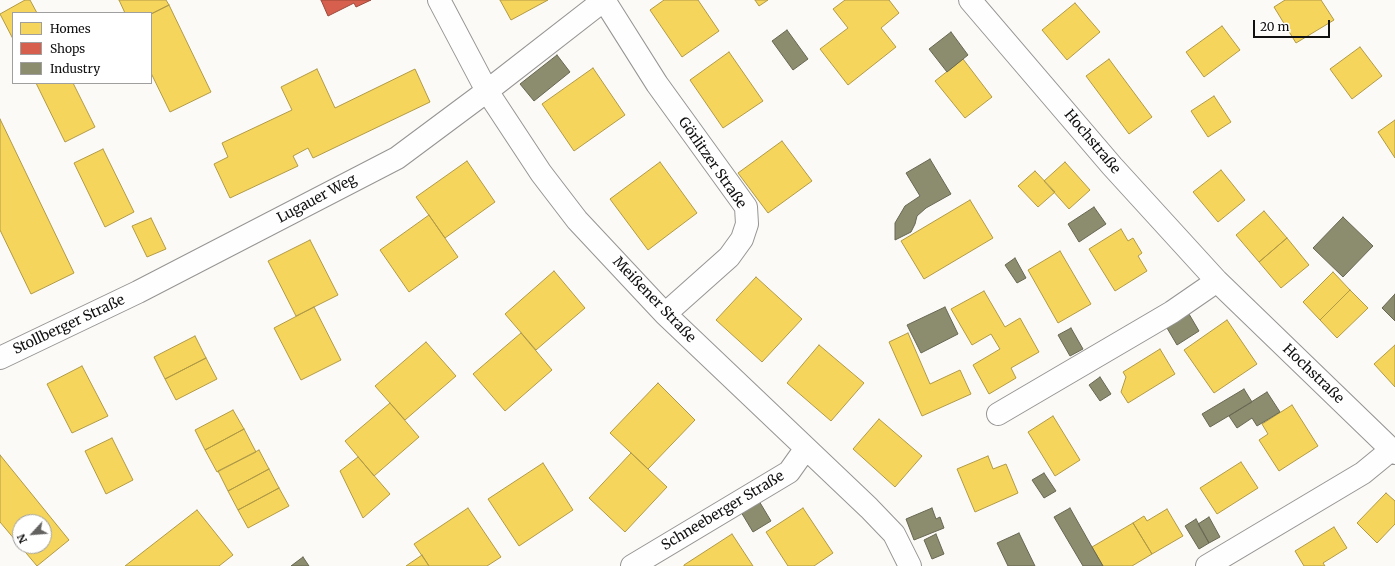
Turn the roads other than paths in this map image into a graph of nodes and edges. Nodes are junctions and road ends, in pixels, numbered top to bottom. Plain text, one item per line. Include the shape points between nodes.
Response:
1 (439, 0) edge
2 (604, 0) edge
3 (970, 0) edge
4 (487, 91) junction
5 (1217, 281) junction
6 (138, 292) joint
7 (666, 314) junction
8 (0, 358) edge
9 (998, 414) dead end
10 (806, 448) junction
11 (1393, 452) edge
12 (632, 566) edge
13 (910, 566) edge
14 (1207, 566) edge

1 - 4 street, Meißener Straße
2 - 4 street, Lugauer Weg
2 - 7 street, Görlitzer Straße via 657,84 746,207 747,224 742,239 729,257
3 - 5 street, Hochstraße via 1112,166
4 - 6 street, Lugauer Weg via 397,158
4 - 7 street, Meißener Straße via 541,173 577,220
5 - 9 street via 1172,312
5 - 11 street, Hochstraße
6 - 8 street, Stollberger Straße
7 - 10 street, Meißener Straße
10 - 12 street, Schneeberger Straße via 789,472
10 - 13 street, Meißener Straße via 894,534
11 - 14 street, Hochstraße via 1363,473

